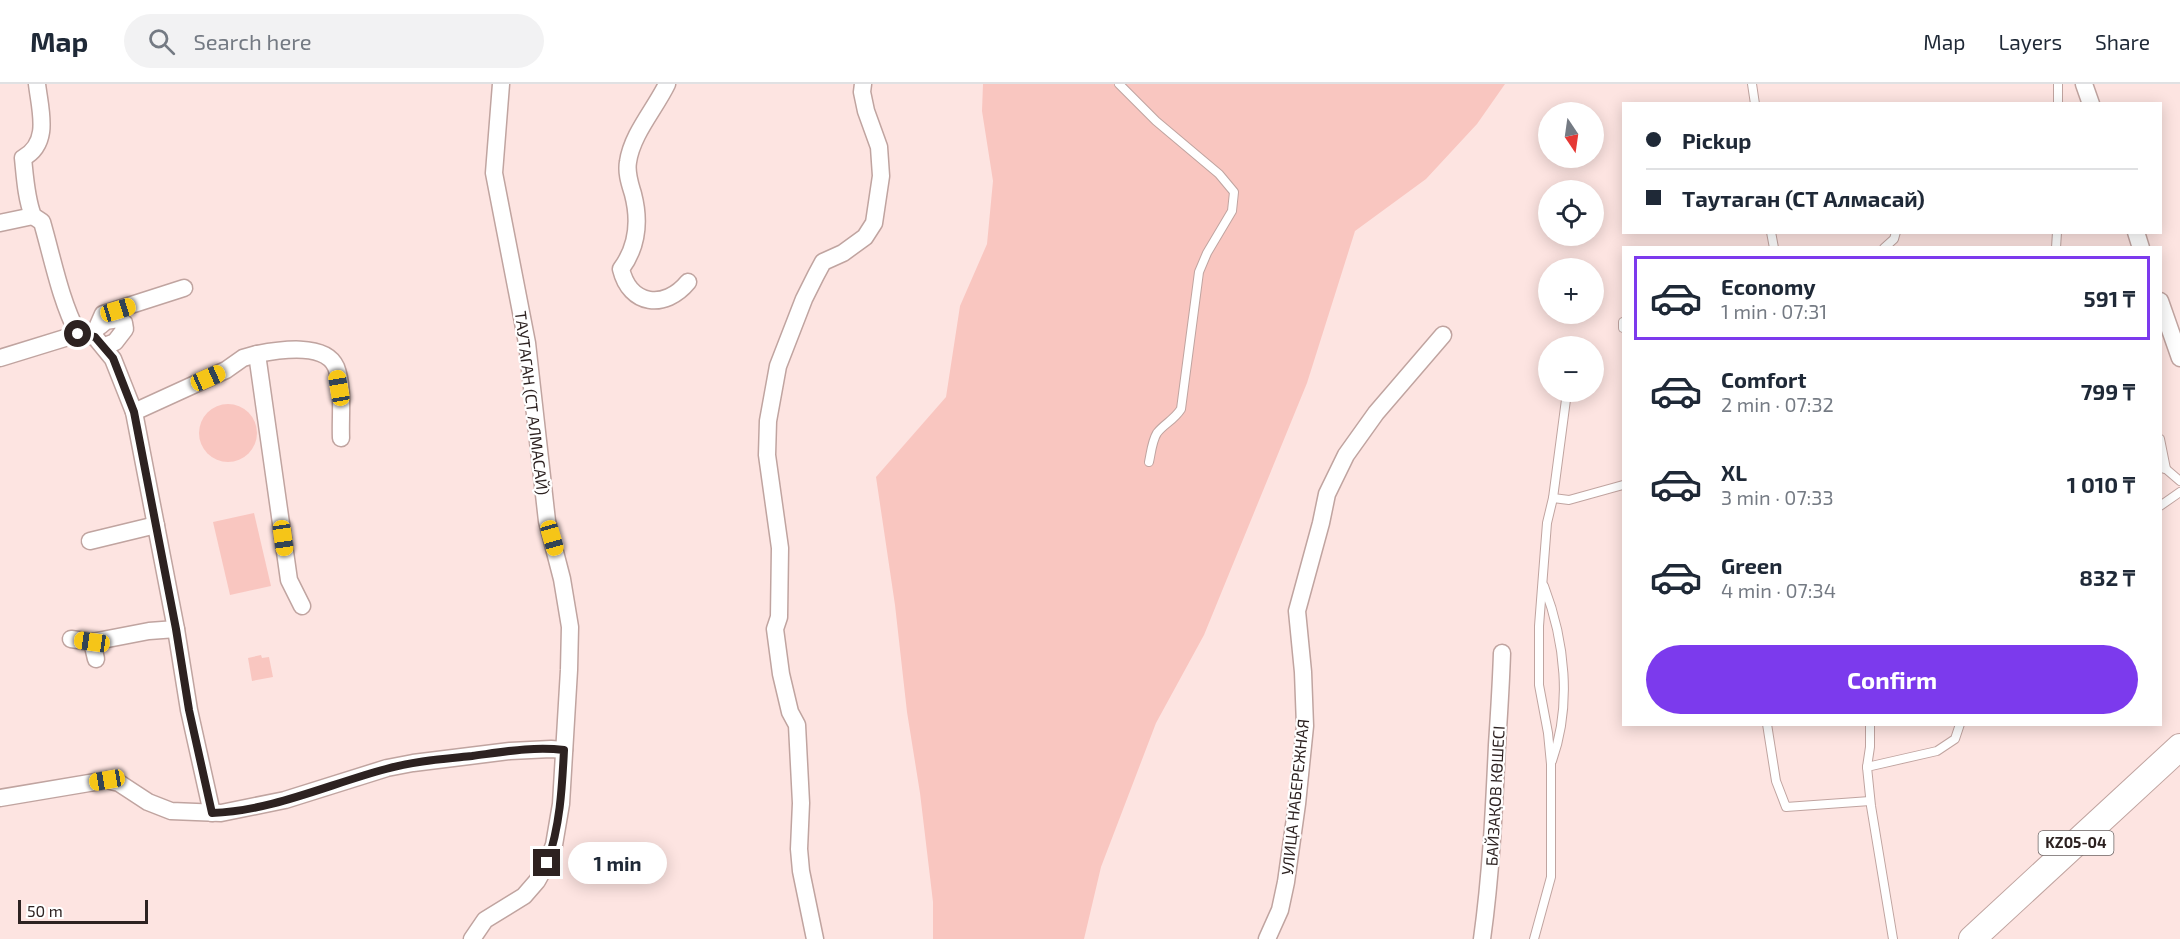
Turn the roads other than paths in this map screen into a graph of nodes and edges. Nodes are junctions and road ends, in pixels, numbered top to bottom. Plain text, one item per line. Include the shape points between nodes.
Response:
1 (37, 84) edge
2 (501, 84) edge
3 (667, 84) edge
4 (863, 84) edge
5 (1119, 84) edge
6 (1752, 84) edge
7 (2058, 84) edge
8 (2084, 84) edge
9 (1755, 102) edge
10 (2058, 102) edge
11 (2090, 102) edge
12 (33, 216) junction
13 (0, 223) edge
14 (1895, 234) edge
15 (1886, 246) edge
16 (688, 282) dead end
17 (184, 288) dead end
18 (146, 301) junction
19 (2162, 307) edge
20 (1443, 335) dead end
21 (93, 337) junction
22 (257, 354) junction
23 (0, 358) edge
24 (2180, 358) edge
25 (1567, 402) edge
26 (134, 412) junction
27 (341, 438) dead end
28 (1149, 462) dead end
29 (2163, 469) edge
30 (2180, 481) edge
31 (1622, 485) edge
32 (2180, 492) edge
33 (1553, 498) junction
34 (2162, 505) edge
35 (156, 525) junction
36 (90, 541) dead end
37 (1543, 584) junction
38 (302, 606) dead end
39 (176, 629) junction
40 (72, 639) dead end
41 (92, 642) junction
42 (1502, 653) dead end
43 (96, 658) dead end
44 (1767, 726) edge
45 (1870, 726) edge
46 (1959, 726) edge
47 (2180, 747) edge
48 (564, 750) junction
49 (1551, 764) junction
50 (1867, 767) junction
51 (0, 798) edge
52 (1870, 801) junction
53 (212, 813) junction
54 (472, 939) edge
55 (815, 939) edge
56 (1267, 939) edge
57 (1482, 939) edge
58 (1534, 939) edge
59 (1893, 939) edge
60 (1972, 939) edge

1 - 12 street via 42,137 38,147 23,158
2 - 48 street, ТАУТАГАН (СТ АЛМАСАЙ) via 494,173 527,343 547,521 570,627
3 - 16 street via 638,135 627,164 637,225 635,244 621,269 631,290 657,302 678,293
4 - 55 street via 866,111 879,147 881,176 874,223 865,237 823,262 816,275 778,366 768,421 769,474 780,548 775,629 781,674 797,725 799,849
5 - 28 lane via 1234,192 1232,211 1199,273 1181,409 1158,432
6 - 9 lane
7 - 10 lane
8 - 11 street
12 - 13 street
12 - 21 street via 42,222 63,295
14 - 15 lane
17 - 18 street
18 - 21 street via 103,314
18 - 21 street via 115,342
19 - 24 street
20 - 56 street, УЛИЦА НАБЕРЕЖНАЯ via 1376,413 1346,455 1327,494 1297,611 1305,726 1298,804 1280,910
21 - 23 street
21 - 26 street via 113,358
22 - 26 street
22 - 27 street via 306,349 323,355 335,366
22 - 38 street via 289,579
25 - 33 lane
26 - 35 street
29 - 30 lane
31 - 33 lane via 1569,500
32 - 34 lane
33 - 37 lane via 1547,523
35 - 36 street
35 - 39 street
37 - 49 lane via 1539,685
37 - 49 lane via 1557,629 1563,670 1561,736
39 - 41 street
39 - 53 street
40 - 41 street
41 - 43 street
42 - 57 street, БАЙЗАҚОВ КӨШЕСІ via 1492,864
44 - 52 lane via 1776,781 1786,807
45 - 50 lane
46 - 50 lane via 1955,739 1937,751
47 - 60 main road, KZ05-04
48 - 53 street via 510,751 413,763 285,800
48 - 54 street, ТАУТАГАН (СТ АЛМАСАЙ) via 561,804 547,863 524,896 485,920
49 - 58 lane via 1551,877
50 - 52 lane
51 - 53 street via 107,780 171,811
52 - 59 lane

